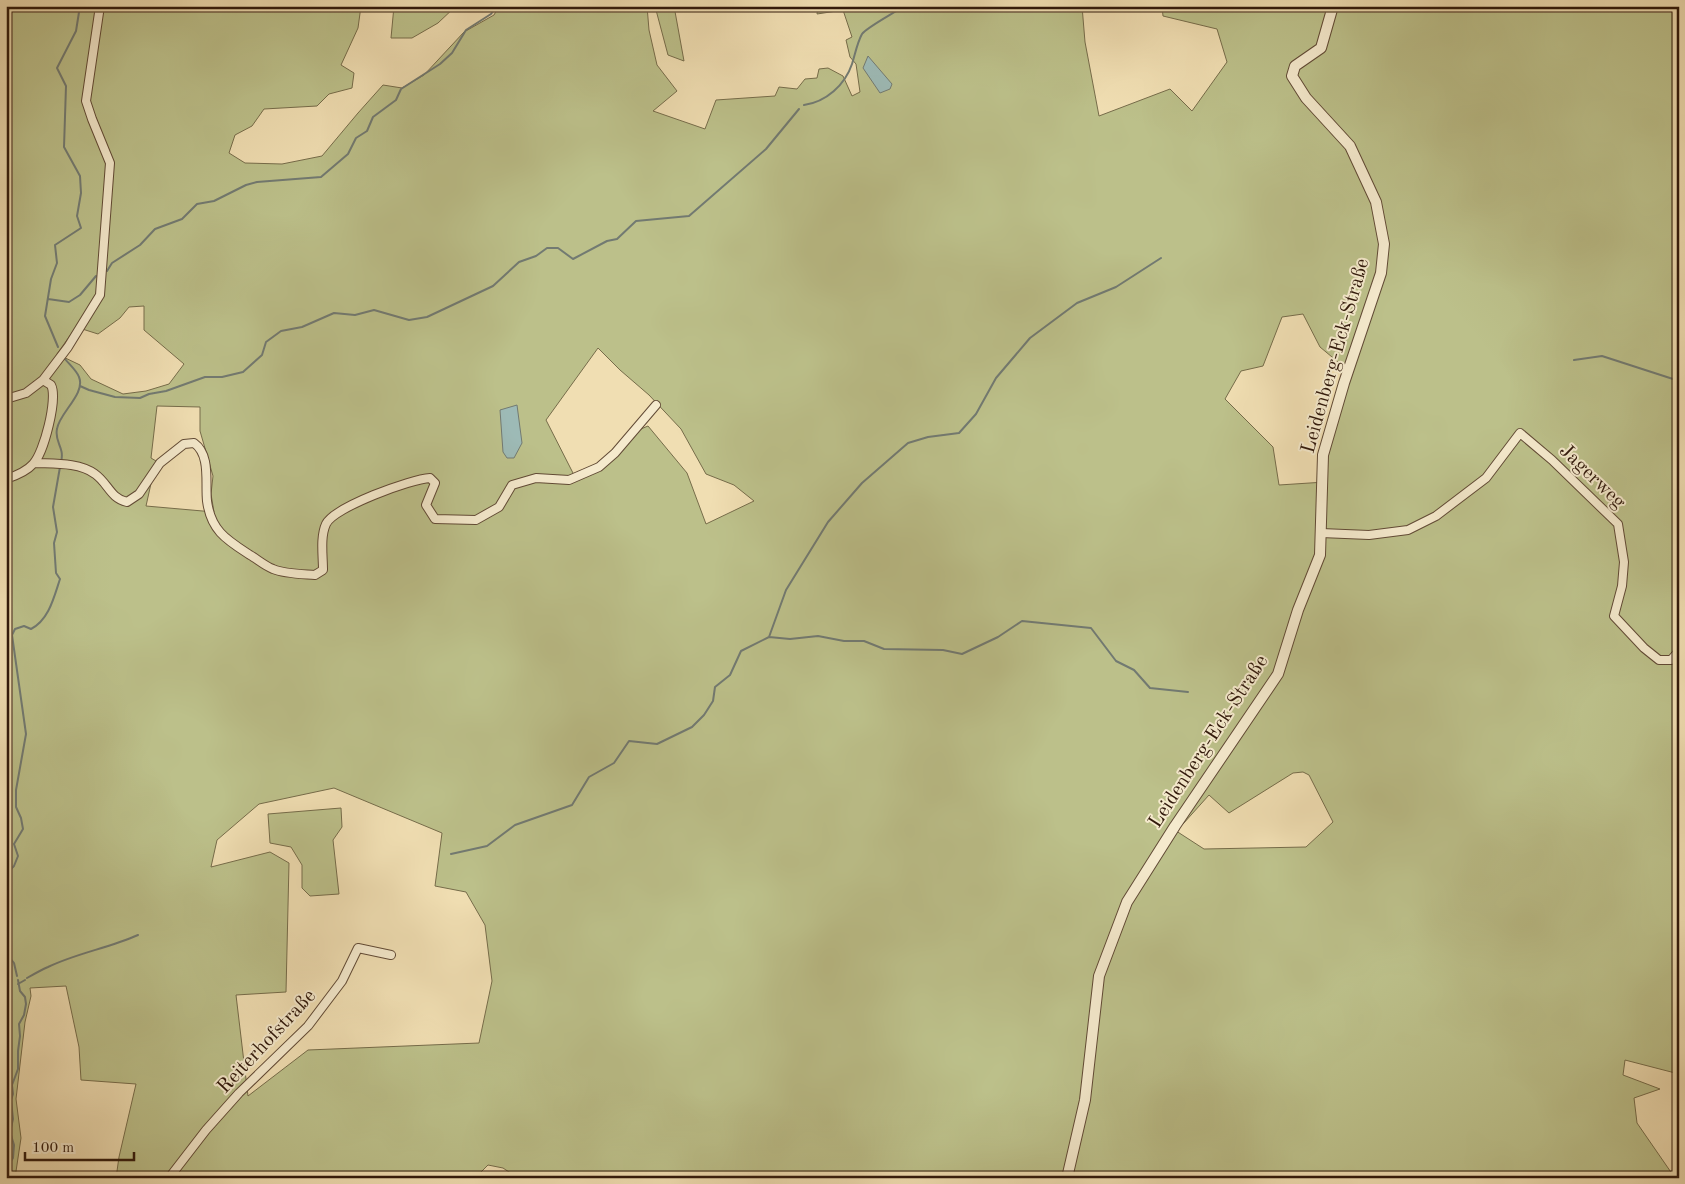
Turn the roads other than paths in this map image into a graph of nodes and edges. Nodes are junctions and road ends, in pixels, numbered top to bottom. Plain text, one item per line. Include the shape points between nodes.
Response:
1 (100, 6) edge
2 (1333, 6) edge
3 (42, 380) junction
4 (6, 399) edge
5 (656, 405) dead end
6 (34, 463) junction
7 (6, 479) edge
8 (1321, 533) junction
9 (1679, 651) edge
10 (391, 955) dead end
11 (169, 1178) edge
12 (1067, 1178) edge

1 - 3 street via 86,101 110,163 100,296 68,347
2 - 8 street, Leidenberg-Eck-Straße via 1321,48 1295,66 1292,76 1306,98 1350,146 1376,202 1384,244 1381,273 1323,455
3 - 4 street via 26,393
3 - 6 street via 51,385 54,397 44,442
5 - 6 street via 599,467 569,480 536,478 512,485 499,507 476,520 435,519 426,505 434,484 430,478 419,478 387,489 342,511 327,522 323,535 323,570 315,575 274,569 217,530 207,500 203,456 194,443 184,444 160,463 139,494 127,502 114,496 95,474 79,467
6 - 7 street
8 - 9 street, Jagerweg via 1369,535 1408,530 1436,516 1486,478 1520,433 1618,524 1624,562 1614,616 1659,660 1671,660
8 - 12 street, Leidenberg-Eck-Straße via 1320,555 1278,674 1127,902 1099,976 1085,1100
10 - 11 street, Reiterhofstraße via 358,948 342,981 308,1026 239,1093

